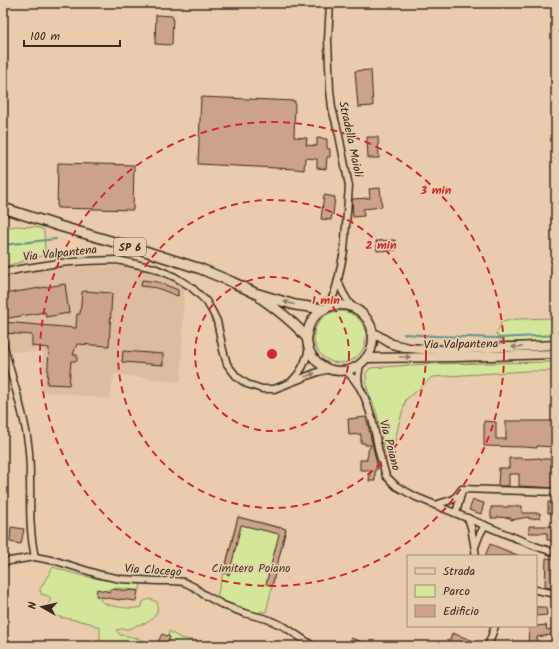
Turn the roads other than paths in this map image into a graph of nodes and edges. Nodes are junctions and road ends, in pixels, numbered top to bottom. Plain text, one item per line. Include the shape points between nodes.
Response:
1 (330, 3) edge
2 (3, 208) edge
3 (3, 273) edge
4 (338, 280) junction
5 (255, 293) junction
6 (326, 308) junction
7 (353, 308) junction
8 (372, 332) junction
9 (307, 338) junction
10 (3, 342) edge
11 (556, 345) edge
12 (309, 349) junction
13 (556, 354) edge
14 (366, 358) junction
15 (360, 364) junction
16 (330, 369) junction
17 (345, 370) junction
18 (291, 382) junction
19 (360, 388) junction
20 (462, 489) junction
21 (556, 492) edge
22 (435, 505) junction
23 (456, 513) junction
24 (468, 518) junction
25 (485, 526) junction
26 (475, 547) junction
27 (556, 553) edge
28 (476, 555) edge
29 (35, 556) junction
30 (3, 562) edge
31 (537, 590) edge
32 (556, 594) edge
33 (495, 627) edge
34 (313, 646) edge
35 (488, 646) edge

1 - 4 street, Stradella Maioli via 330,90 349,186 344,251
2 - 5 highway, SP 6 via 201,269
3 - 18 street, Via Valpantena via 86,261 117,260 154,268 191,287 206,301 217,321 227,364 237,377 247,384 262,388 274,389
4 - 6 street, Stradella Maioli
4 - 7 street
6 -> 5 highway via 295,305
5 - 9 highway via 297,326
6 - 7 main road via 340,305
6 - 9 main road via 312,321
7 - 8 main road via 364,315
11 -> 8 main road, Via Valpantena via 421,349 392,344
8 - 14 main road, Via Valpantena via 373,341
9 - 12 main road
10 - 29 street via 29,451 30,521
12 - 16 main road via 317,362
12 - 18 street via 300,372
14 -> 13 main road, Via Valpantena
14 - 15 main road, Via Valpantena
15 - 17 main road, Via Valpantena
15 - 19 street, Via Poiano
16 - 17 main road, Via Valpantena
18 -> 16 street, Via Valpantena
17 - 19 street, Via Poiano
19 - 22 street, Via Poiano via 372,418 386,476 396,486
20 - 21 street
20 - 22 street via 454,499
20 - 23 street
22 - 23 street, Via Poiano
23 - 24 street, Via Poiano
24 - 25 street, Via Poiano
24 - 26 street
25 - 26 street
25 - 27 street, Via Poiano
26 - 28 street
29 - 30 street, Via Clocego
29 - 34 street, Via Clocego via 122,579 184,582 223,605 285,627
31 - 32 street
33 - 35 street

